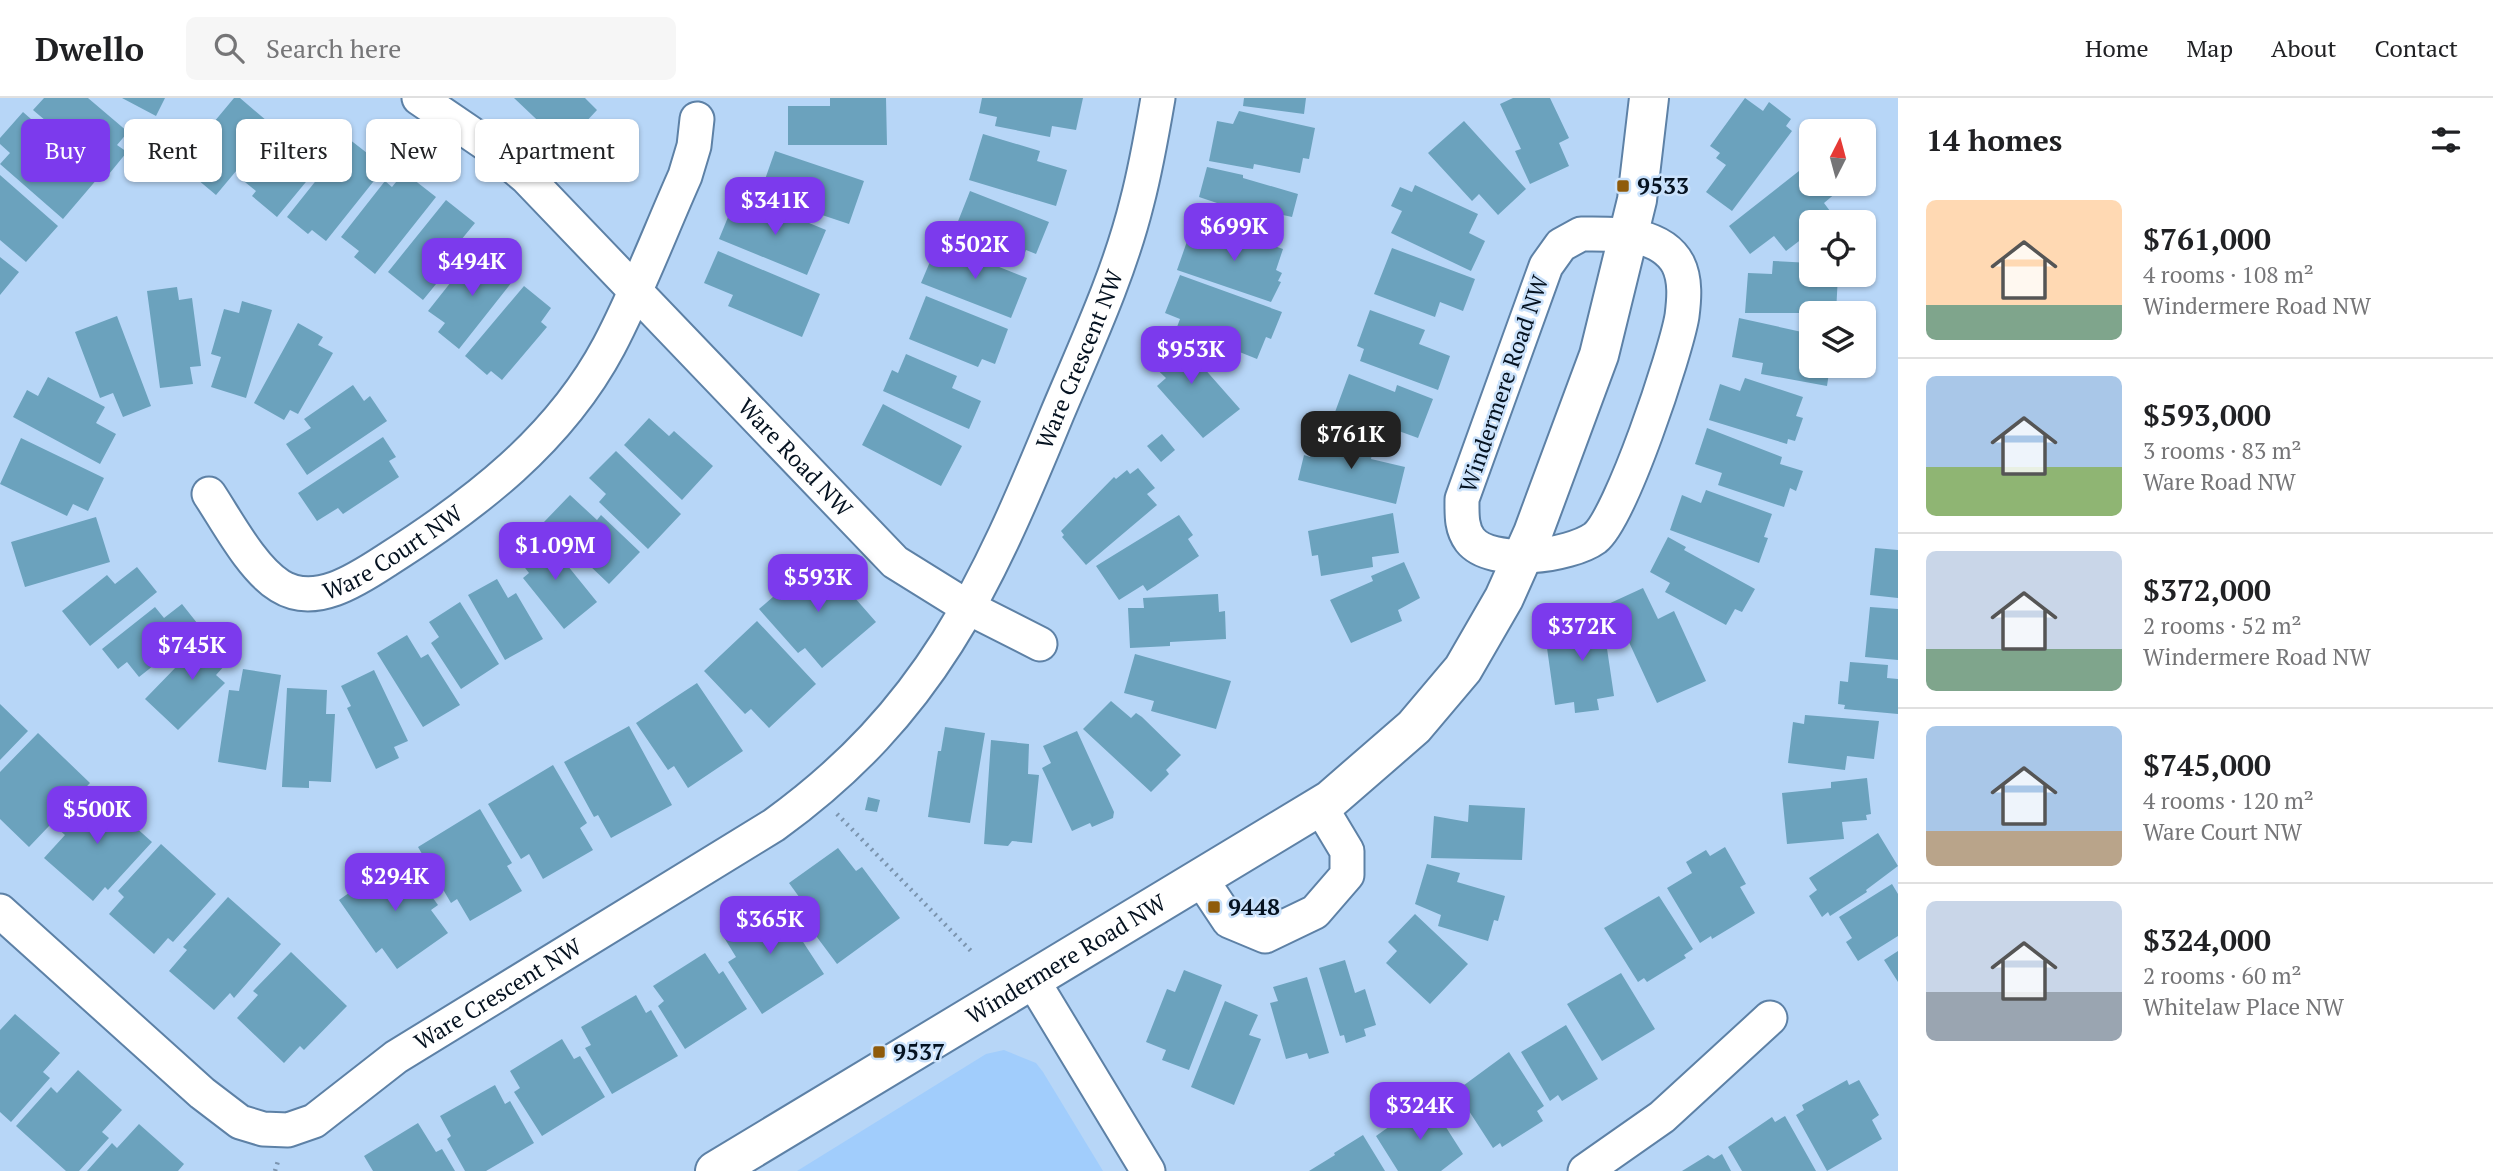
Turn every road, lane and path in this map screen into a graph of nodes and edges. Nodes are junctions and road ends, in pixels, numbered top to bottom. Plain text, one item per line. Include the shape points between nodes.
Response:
1 (419, 98) edge
2 (1158, 98) edge
3 (1649, 98) edge
4 (696, 119) dead end
5 (1629, 234) junction
6 (635, 290) junction
7 (209, 494) dead end
8 (1523, 556) junction
9 (969, 608) junction
10 (1040, 644) dead end
11 (817, 794) junction
12 (1320, 806) junction
13 (1201, 879) junction
14 (0, 911) edge
15 (972, 952) dead end
16 (1033, 981) junction
17 (1770, 1018) dead end
18 (715, 1171) edge
19 (1148, 1171) edge
20 (1585, 1171) edge

1 - 6 street, Ware Road NW via 527,178
2 - 9 street, Ware Crescent NW via 1137,203 1104,303 1003,544
3 - 5 street, Windermere Road NW
4 - 6 street via 685,176
5 - 8 street, Windermere Road NW via 1599,355
5 - 8 street, Windermere Road NW via 1664,249 1678,264 1684,288 1681,319 1657,401 1612,514 1595,538 1547,556
5 - 8 street, Windermere Road NW via 1581,234 1561,245 1546,266 1462,499 1462,523 1471,542 1500,556
6 - 7 street, Ware Court NW via 603,356 565,414 535,448 442,525 352,582 305,593 280,586 251,557
6 - 9 street, Ware Road NW via 895,562
8 - 12 street, Windermere Road NW via 1463,668 1414,727
9 - 10 street
9 - 11 street, Ware Crescent NW via 902,708
11 - 14 street, Ware Crescent NW via 774,825 396,1057 314,1121 288,1130 240,1122
11 - 15 path
12 - 13 street, Windermere Road NW
12 - 13 street via 1347,851 1347,876 1315,912 1265,936 1229,921
13 - 16 street, Windermere Road NW
16 - 18 street, Windermere Road NW
16 - 19 street
17 - 20 street via 1662,1117

